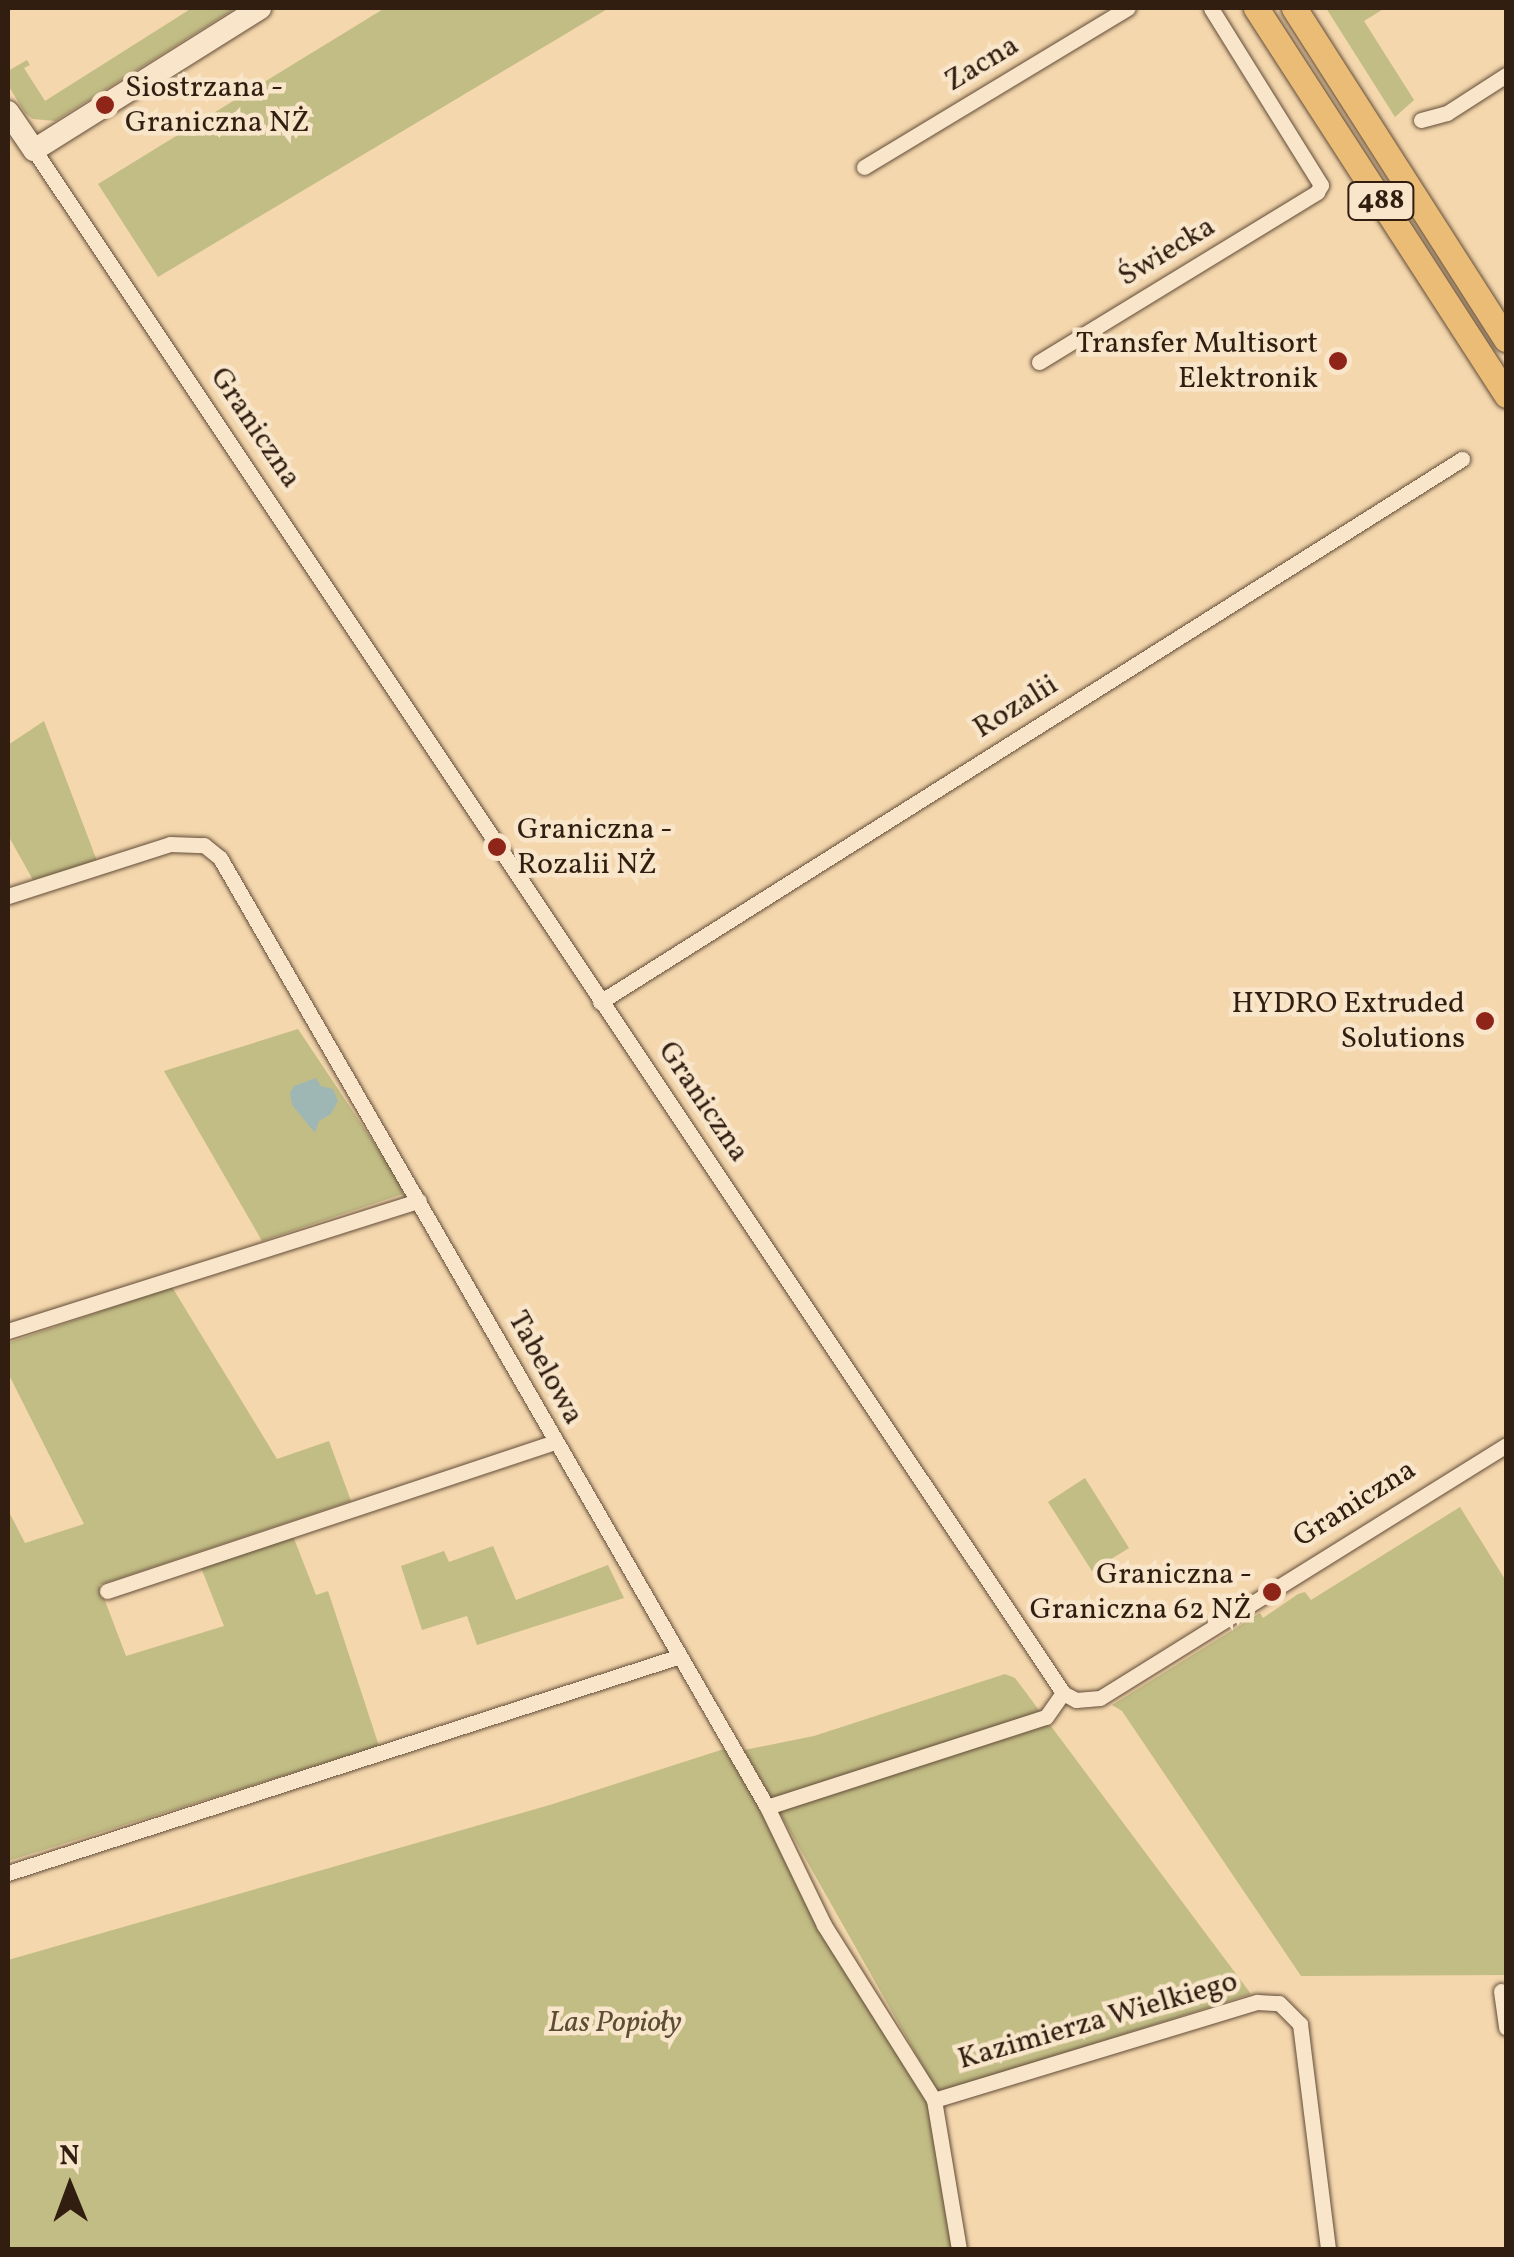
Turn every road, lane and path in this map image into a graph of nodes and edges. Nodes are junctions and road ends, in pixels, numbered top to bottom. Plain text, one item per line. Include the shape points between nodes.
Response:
1 (260, 8) edge
2 (1128, 8) edge
3 (1211, 8) edge
4 (1256, 8) edge
5 (1294, 8) edge
6 (1506, 75) edge
7 (8, 112) edge
8 (1421, 120) dead end
9 (34, 150) junction
10 (864, 167) dead end
11 (1506, 338) edge
12 (1040, 362) dead end
13 (1506, 395) edge
14 (1462, 459) dead end
15 (8, 896) edge
16 (600, 1002) junction
17 (420, 1200) junction
18 (8, 1331) edge
19 (556, 1442) junction
20 (1506, 1445) edge
21 (107, 1590) dead end
22 (677, 1657) junction
23 (1063, 1693) junction
24 (766, 1807) junction
25 (8, 1873) edge
26 (1501, 1991) dead end
27 (1506, 2028) edge
28 (934, 2100) junction
29 (959, 2250) edge
30 (1328, 2250) edge

1 - 9 street
2 - 10 street, Zacna
3 - 12 street, Świecka via 1321,186
4 - 13 main road, 488
5 - 11 main road, 488
6 - 8 street via 1447,113
7 - 9 street, Graniczna
9 - 16 street, Graniczna
14 - 16 street, Rozalii
15 - 17 street, Tabelowa via 170,844 194,842 213,852
16 - 23 street, Graniczna
17 - 18 street
17 - 19 street, Tabelowa
19 - 21 street
19 - 22 street, Tabelowa
20 - 23 street, Graniczna via 1100,1698 1076,1700
22 - 24 street, Tabelowa
22 - 25 street
23 - 24 street via 1046,1718
24 - 28 street, Tabelowa via 824,1925
26 - 27 street
28 - 29 street
28 - 30 street, Kazimierza Wielkiego via 1257,2002 1279,2003 1300,2024

